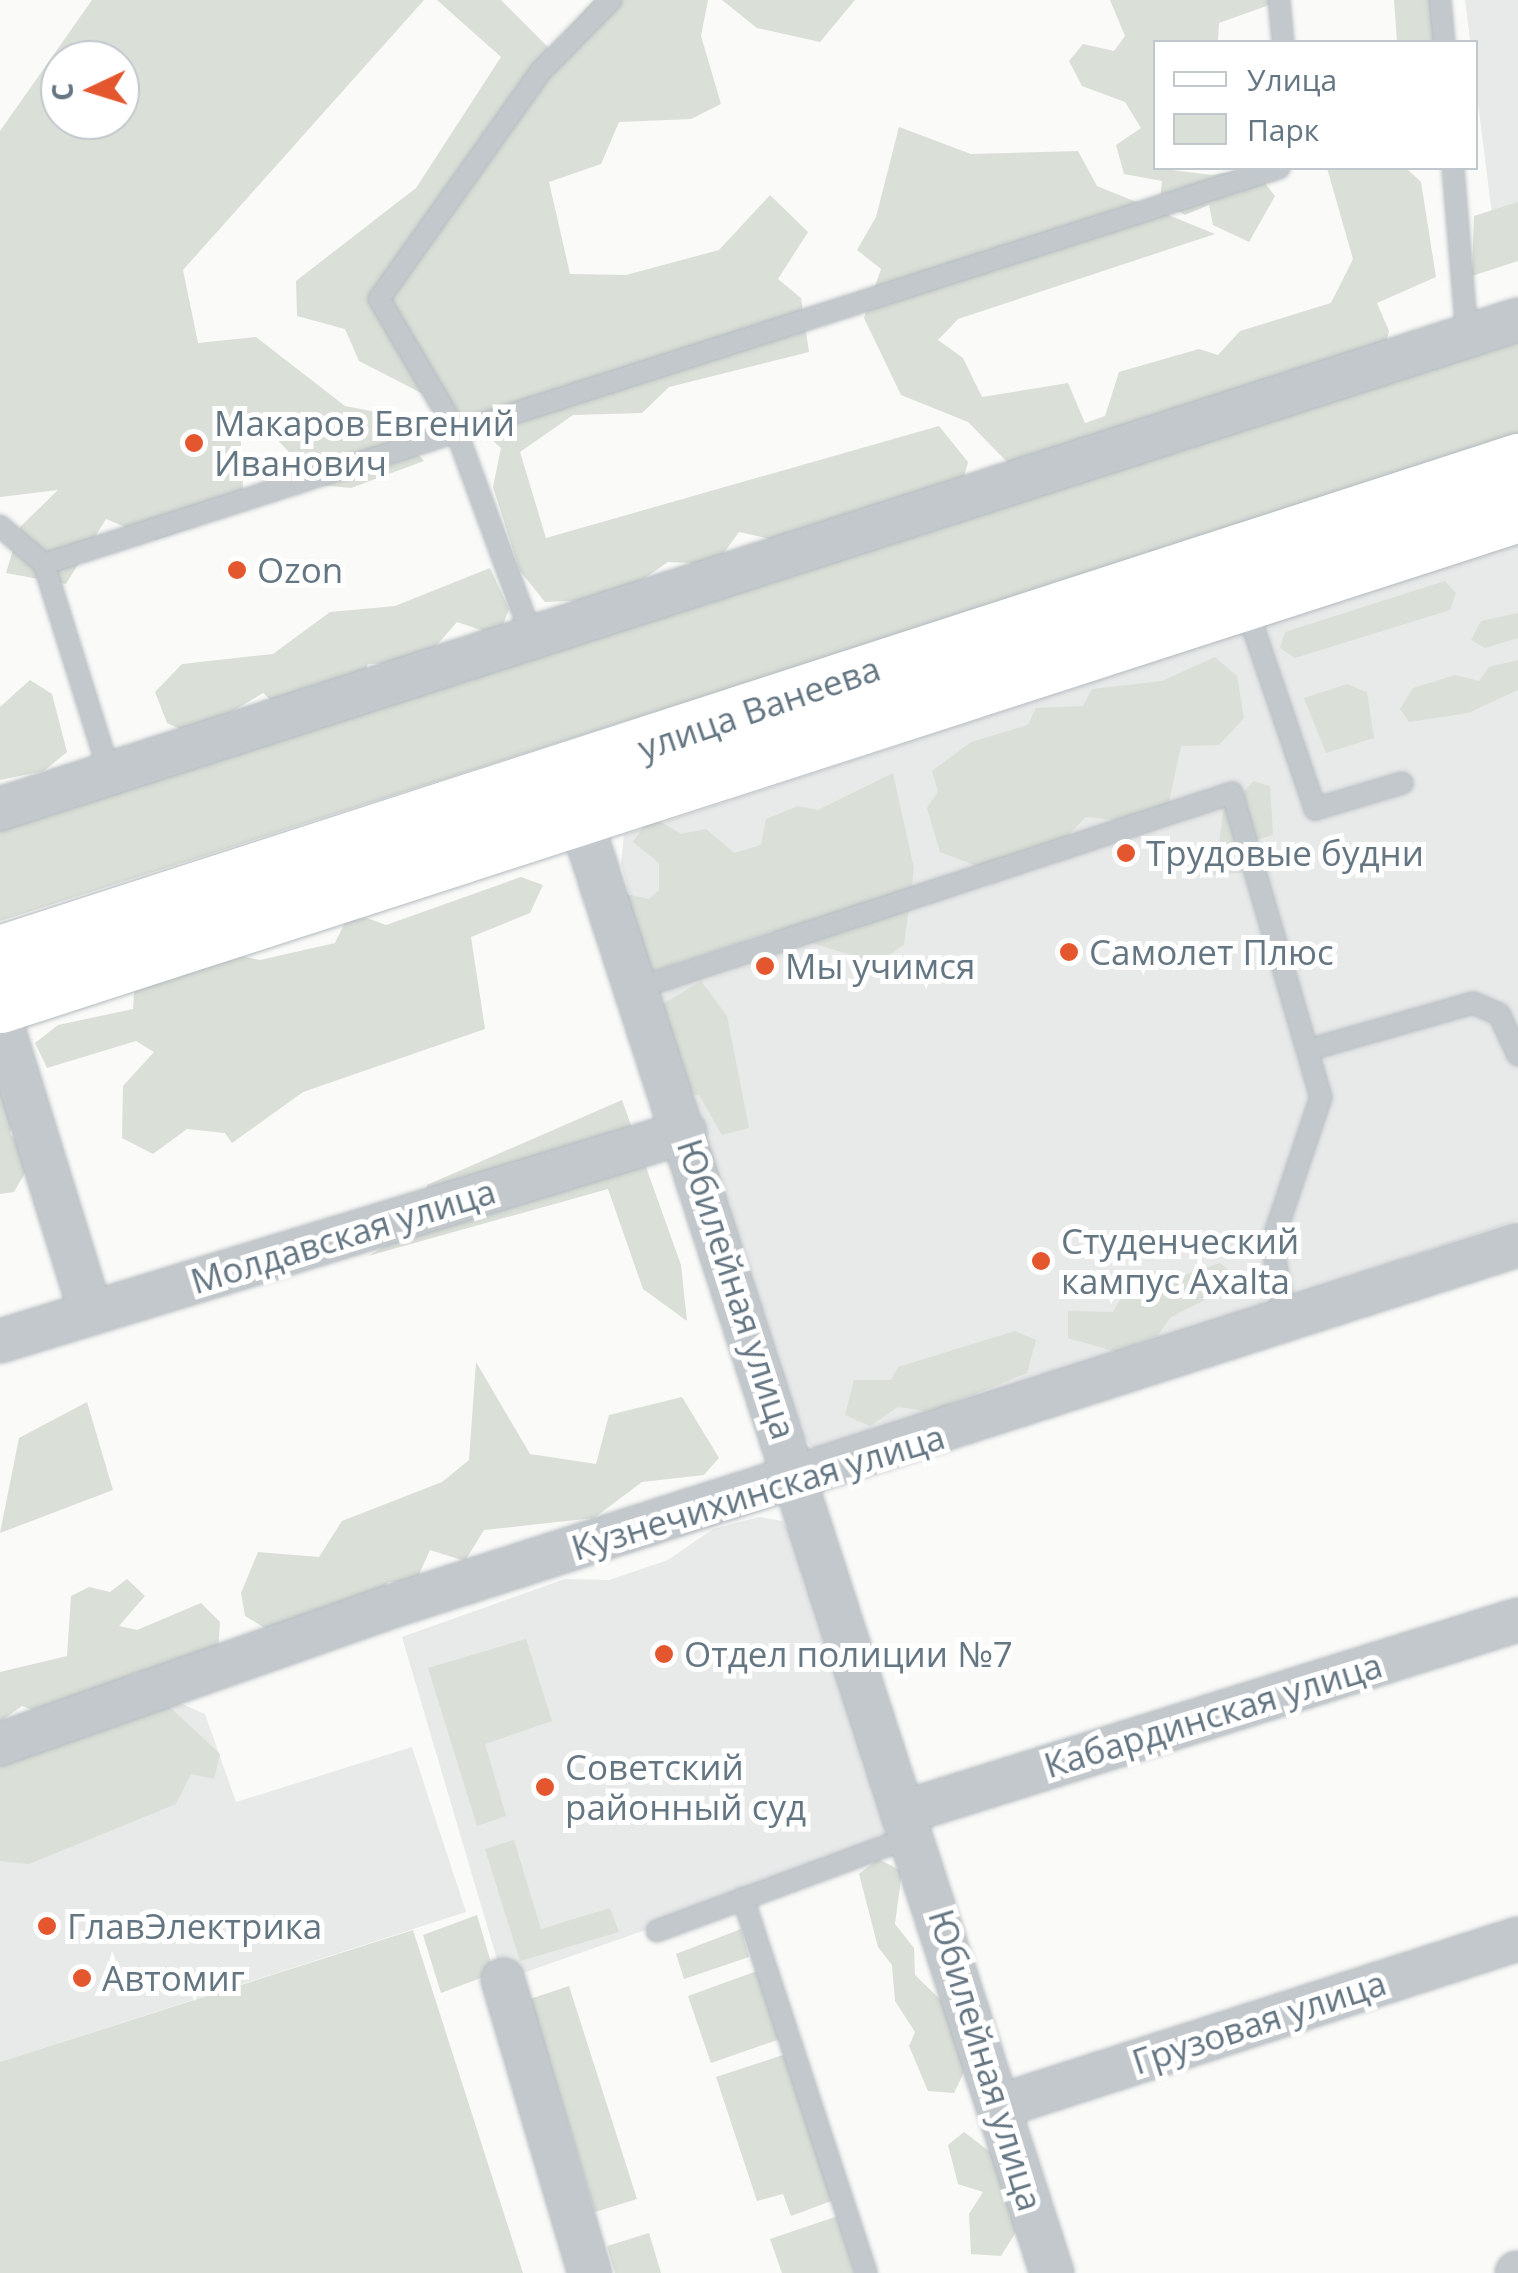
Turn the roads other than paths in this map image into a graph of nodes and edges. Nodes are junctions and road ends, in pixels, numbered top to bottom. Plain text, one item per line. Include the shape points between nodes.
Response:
1 (611, 0) edge
2 (1279, 0) edge
3 (1440, 0) edge
4 (1283, 40) edge
5 (1444, 40) edge
6 (1272, 170) edge
7 (1453, 170) edge
8 (1518, 320) edge
9 (1467, 336) junction
10 (456, 430) junction
11 (1518, 462) edge
12 (1518, 514) edge
13 (0, 526) edge
14 (44, 564) junction
15 (1244, 602) junction
16 (532, 637) junction
17 (110, 774) junction
18 (1402, 782) dead end
19 (0, 809) edge
20 (581, 820) junction
21 (0, 954) edge
22 (638, 988) junction
23 (0, 1005) edge
24 (0, 1019) edge
25 (1308, 1050) junction
26 (1518, 1054) edge
27 (685, 1132) junction
28 (1518, 1246) edge
29 (91, 1313) junction
30 (1286, 1325) junction
31 (0, 1341) edge
32 (800, 1480) junction
33 (1518, 1620) edge
34 (0, 1744) edge
35 (912, 1823) junction
36 (744, 1898) junction
37 (657, 1931) dead end
38 (1518, 1939) edge
39 (503, 1980) dead end
40 (1000, 2106) junction
41 (590, 2273) edge
42 (866, 2273) edge
43 (1052, 2273) edge

1 - 10 lane via 541,71 379,300
2 - 4 lane
3 - 5 lane
6 - 10 lane
7 - 9 lane
8 - 9 street
9 - 16 street
10 - 14 lane
10 - 16 lane
11 - 21 main road, улица Ванеева
12 - 15 main road, улица Ванеева
13 - 14 lane
14 - 17 lane
15 - 18 lane via 1315,809
15 - 20 main road, улица Ванеева
16 - 17 street
17 - 19 street
20 - 22 street, Юбилейная улица
20 - 23 main road, улица Ванеева
22 - 25 lane via 1232,793
22 - 27 street, Юбилейная улица
24 - 29 street
25 - 26 lane via 1473,1003 1498,1014
25 - 30 lane via 1321,1097 1272,1243
27 - 29 street, Молдавская улица
27 - 32 street, Юбилейная улица
28 - 30 street, Кузнечихинская улица
29 - 31 street, Молдавская улица
30 - 32 street, Кузнечихинская улица
32 - 34 street, Кузнечихинская улица via 392,1606
32 - 35 street, Юбилейная улица
33 - 35 street, Кабардинская улица
35 - 36 lane
35 - 40 street, Юбилейная улица
36 - 37 lane
36 - 42 lane
38 - 40 street, Грузовая улица
39 - 41 street
40 - 43 street, Юбилейная улица

